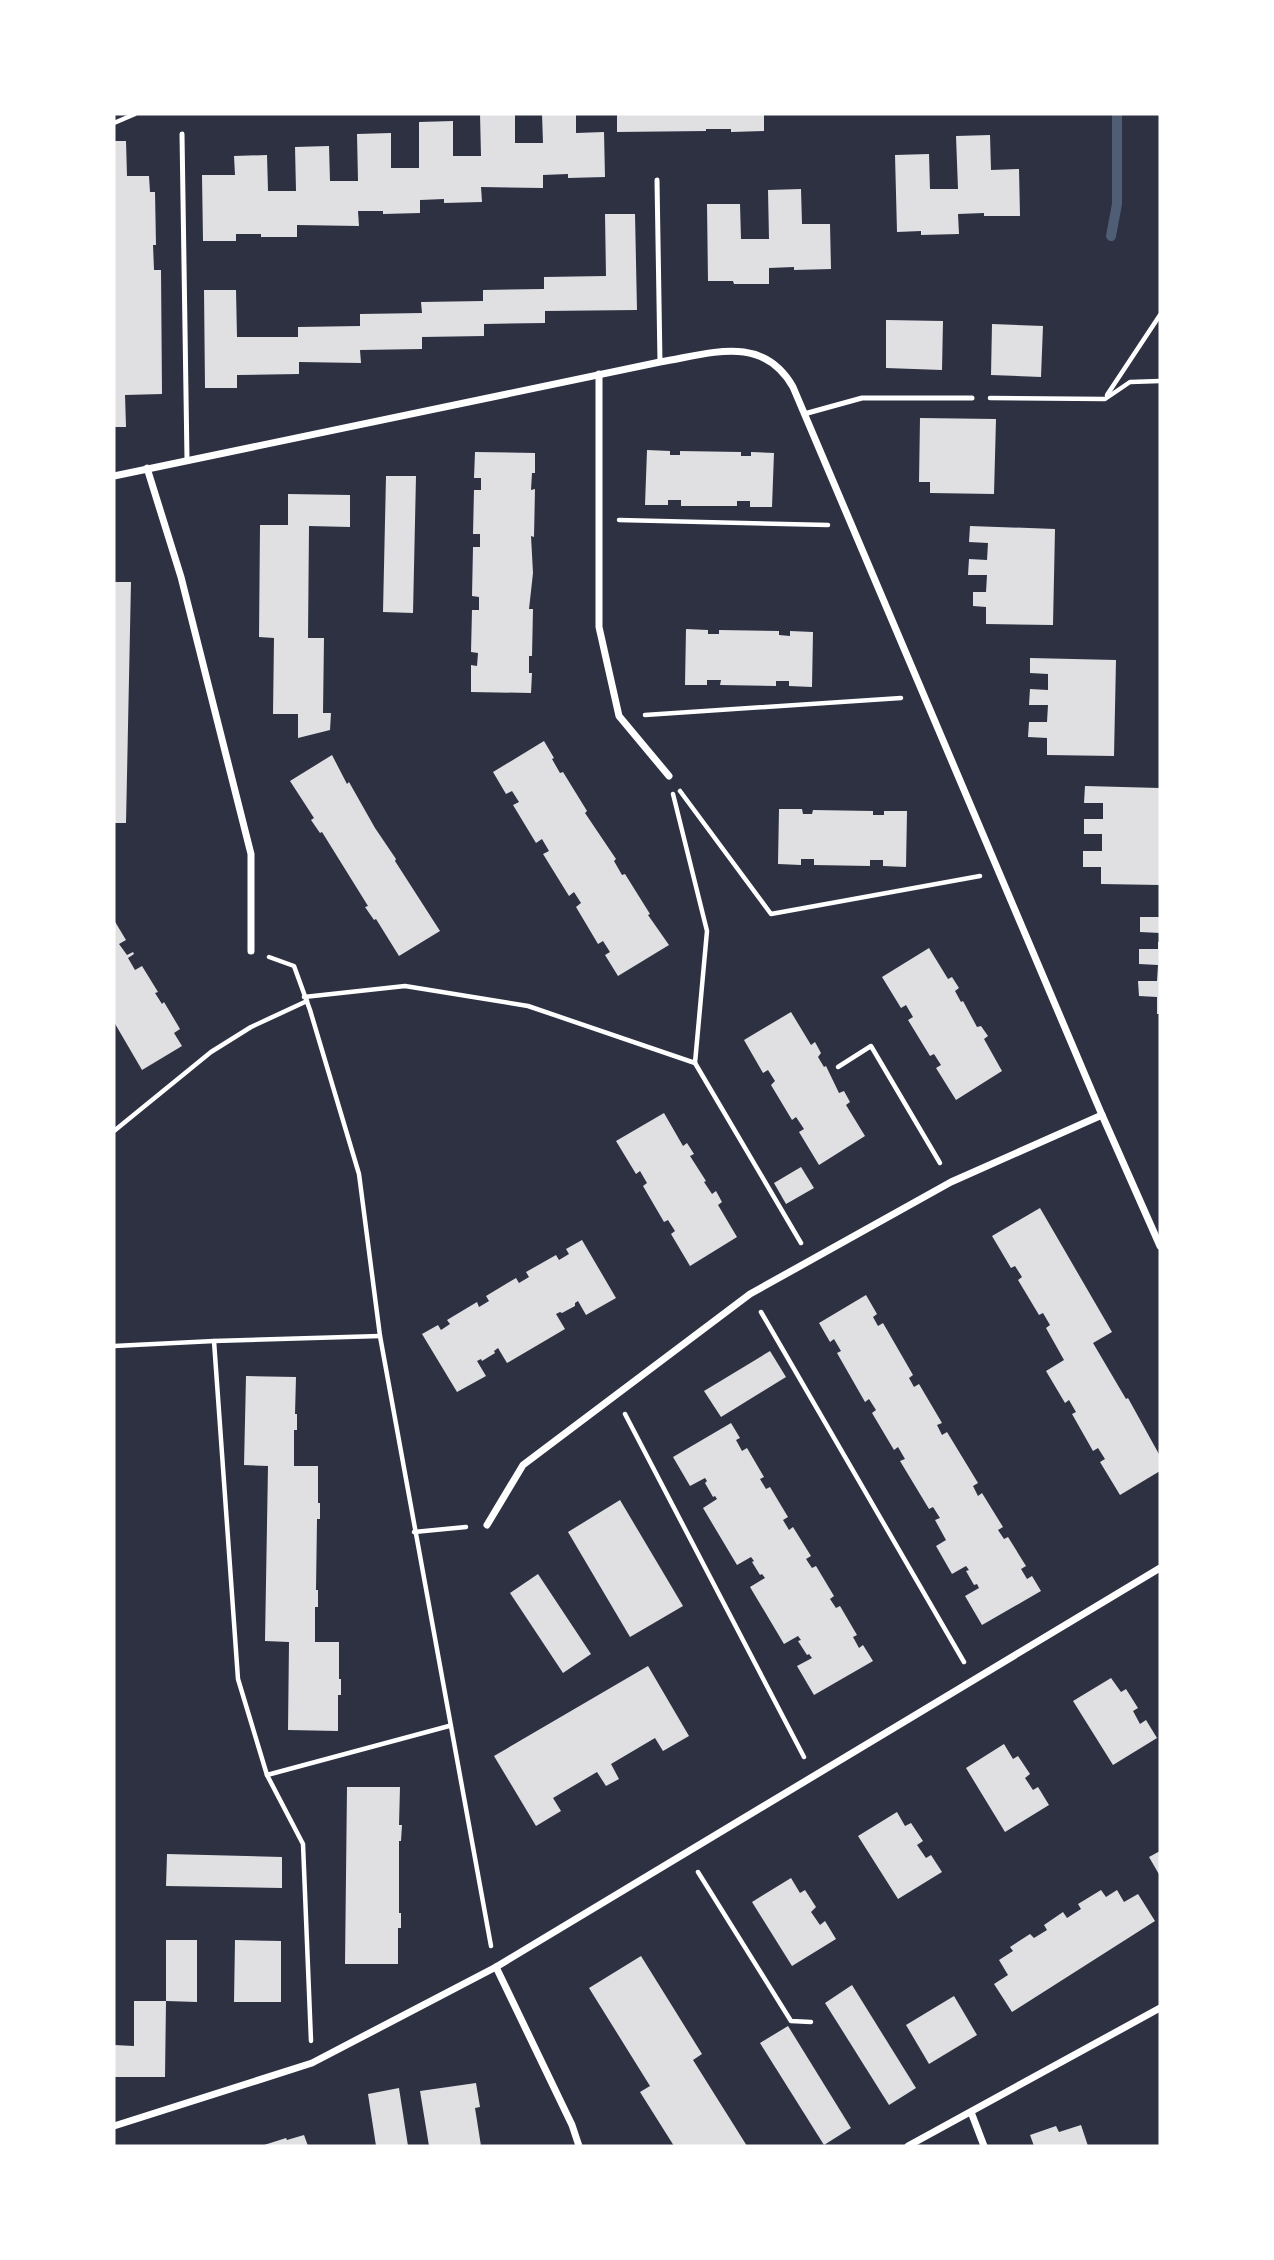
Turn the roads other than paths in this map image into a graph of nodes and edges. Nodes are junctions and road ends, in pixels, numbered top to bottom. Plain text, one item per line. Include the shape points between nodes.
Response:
1 (182, 134) dead end
2 (657, 180) dead end
3 (660, 362) junction
4 (598, 374) junction
5 (972, 398) road end
6 (804, 414) junction
7 (187, 460) junction
8 (147, 468) junction
9 (114, 476) edge
10 (669, 776) road end
11 (251, 951) road end
12 (1102, 1115) junction
13 (1160, 1246) edge
14 (487, 1525) road end
15 (1160, 1568) edge
16 (496, 1967) junction
17 (1160, 2008) edge
18 (971, 2112) junction
19 (114, 2126) edge
20 (579, 2146) edge
21 (908, 2146) edge
22 (984, 2146) edge

1 - 7 lane
2 - 3 lane
3 - 4 street
3 - 6 street via 733,350 753,353 776,365 793,387
4 - 7 street
4 - 10 street via 599,627 619,716
5 - 6 lane via 862,398
6 - 12 street
7 - 8 street
8 - 9 street
8 - 11 street via 181,578 251,854
12 - 13 street
12 - 14 street via 951,1182 750,1294 523,1465
15 - 16 street
16 - 19 street via 312,2063
16 - 20 street
17 - 18 street
18 - 21 street
18 - 22 street

